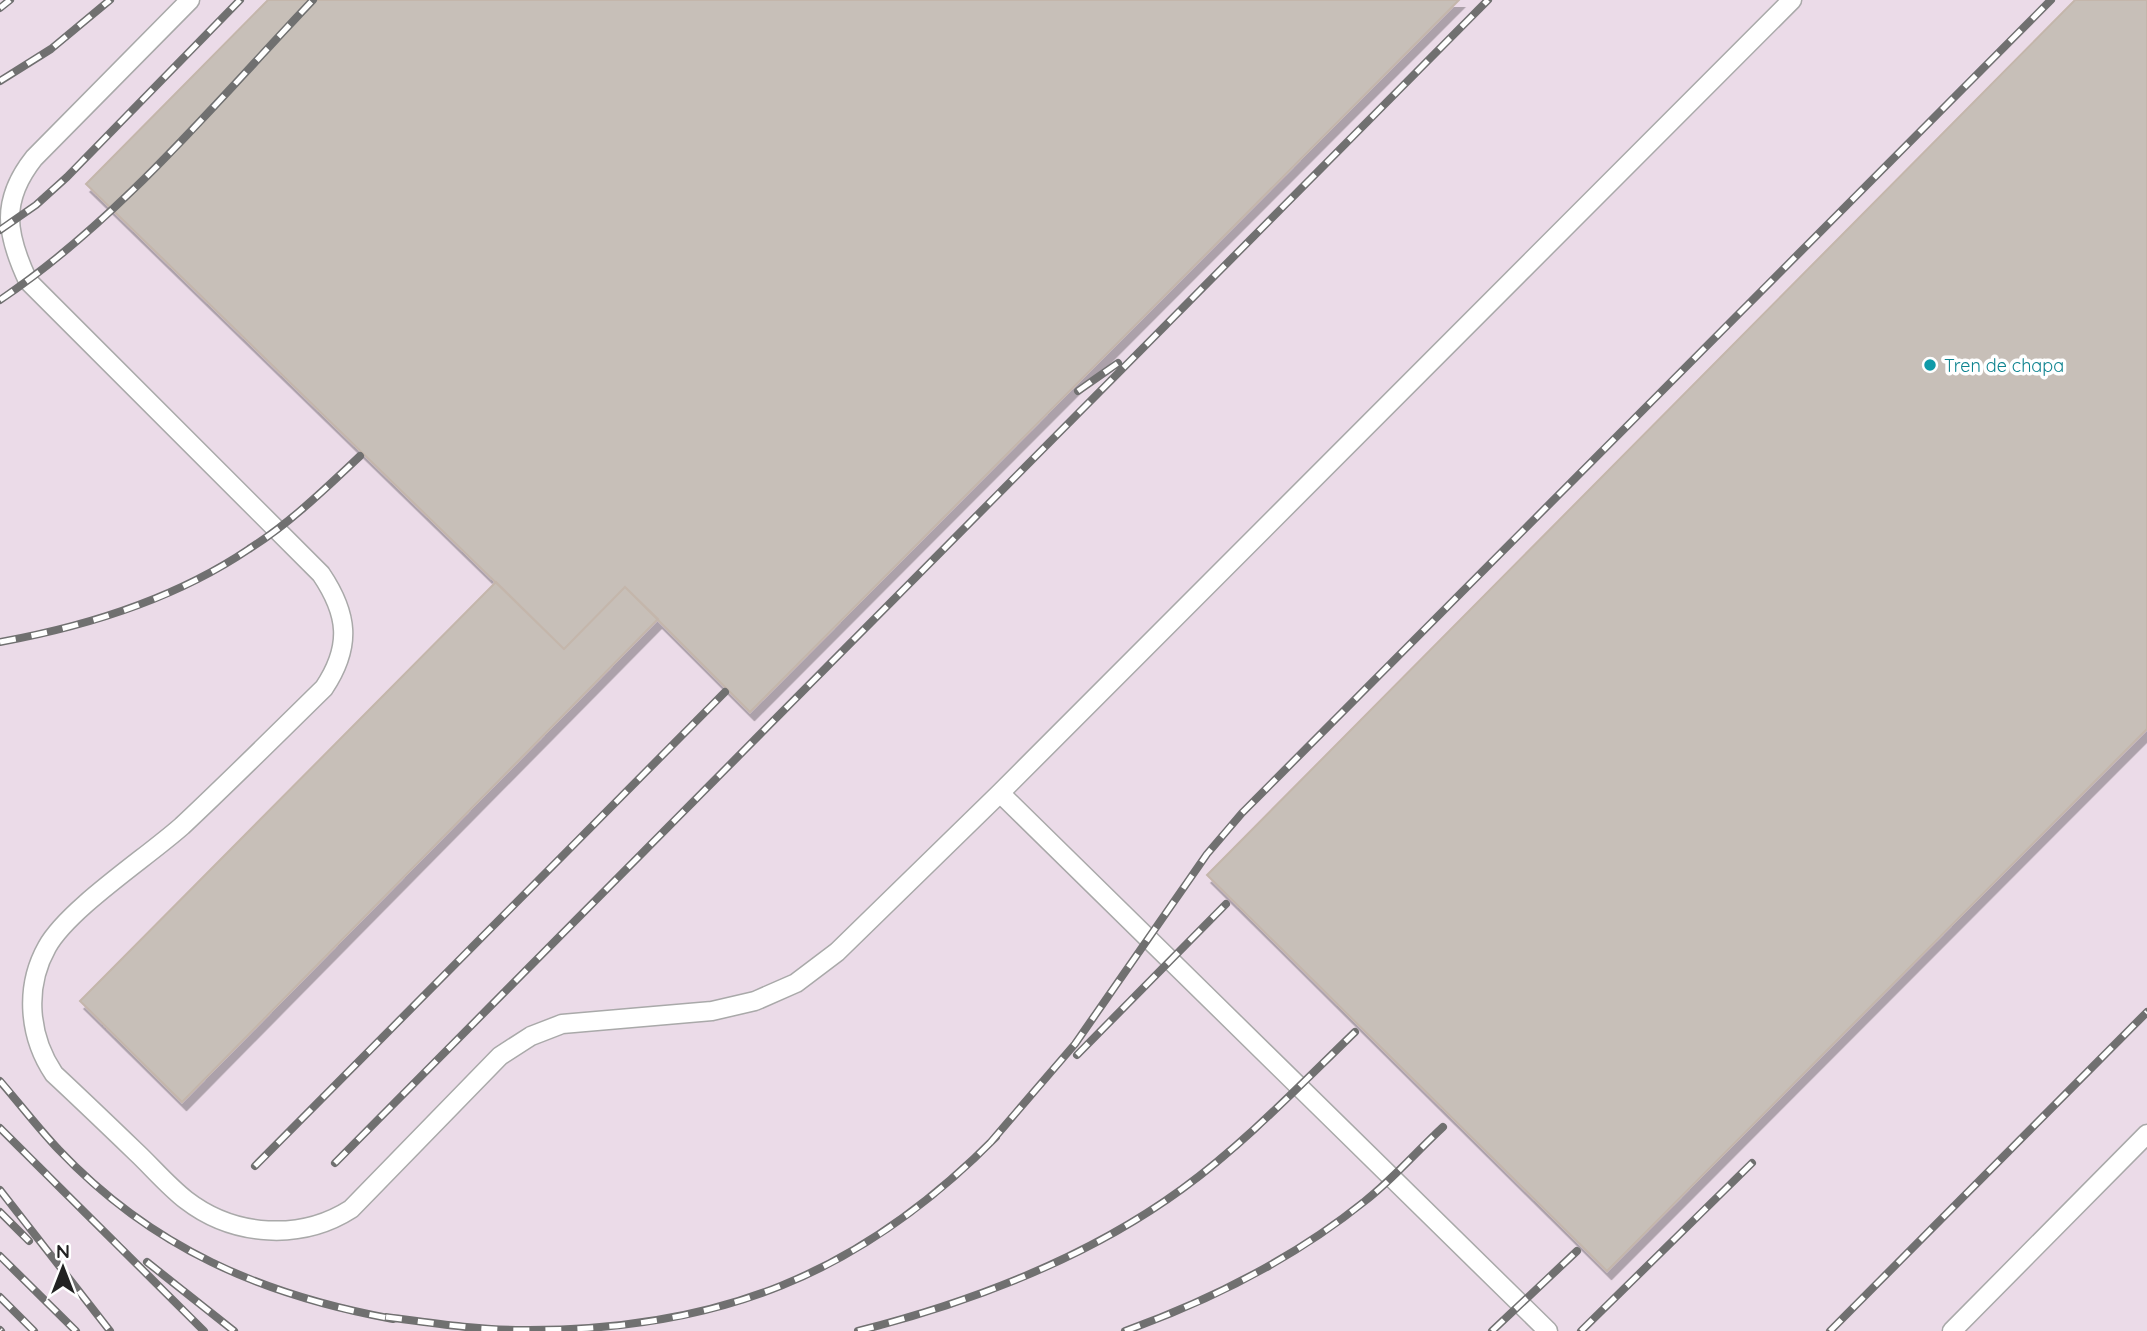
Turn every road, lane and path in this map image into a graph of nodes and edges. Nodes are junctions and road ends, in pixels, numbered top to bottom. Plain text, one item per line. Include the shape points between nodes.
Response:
1 (190, 0) edge
2 (1791, 0) edge
3 (1000, 793) junction
4 (2147, 1134) edge
5 (1548, 1331) edge
6 (1952, 1331) edge

1 - 3 lane via 21,174 8,225 15,255 28,281 321,574 340,607 342,649 324,688 182,825 79,912 48,946 33,985 33,1007 35,1035 54,1074 186,1200 208,1214 256,1230 311,1228 351,1209 500,1056 531,1036 562,1024 597,1019 712,1011 755,1001 796,984 837,952
2 - 3 lane
3 - 5 lane
4 - 6 lane

